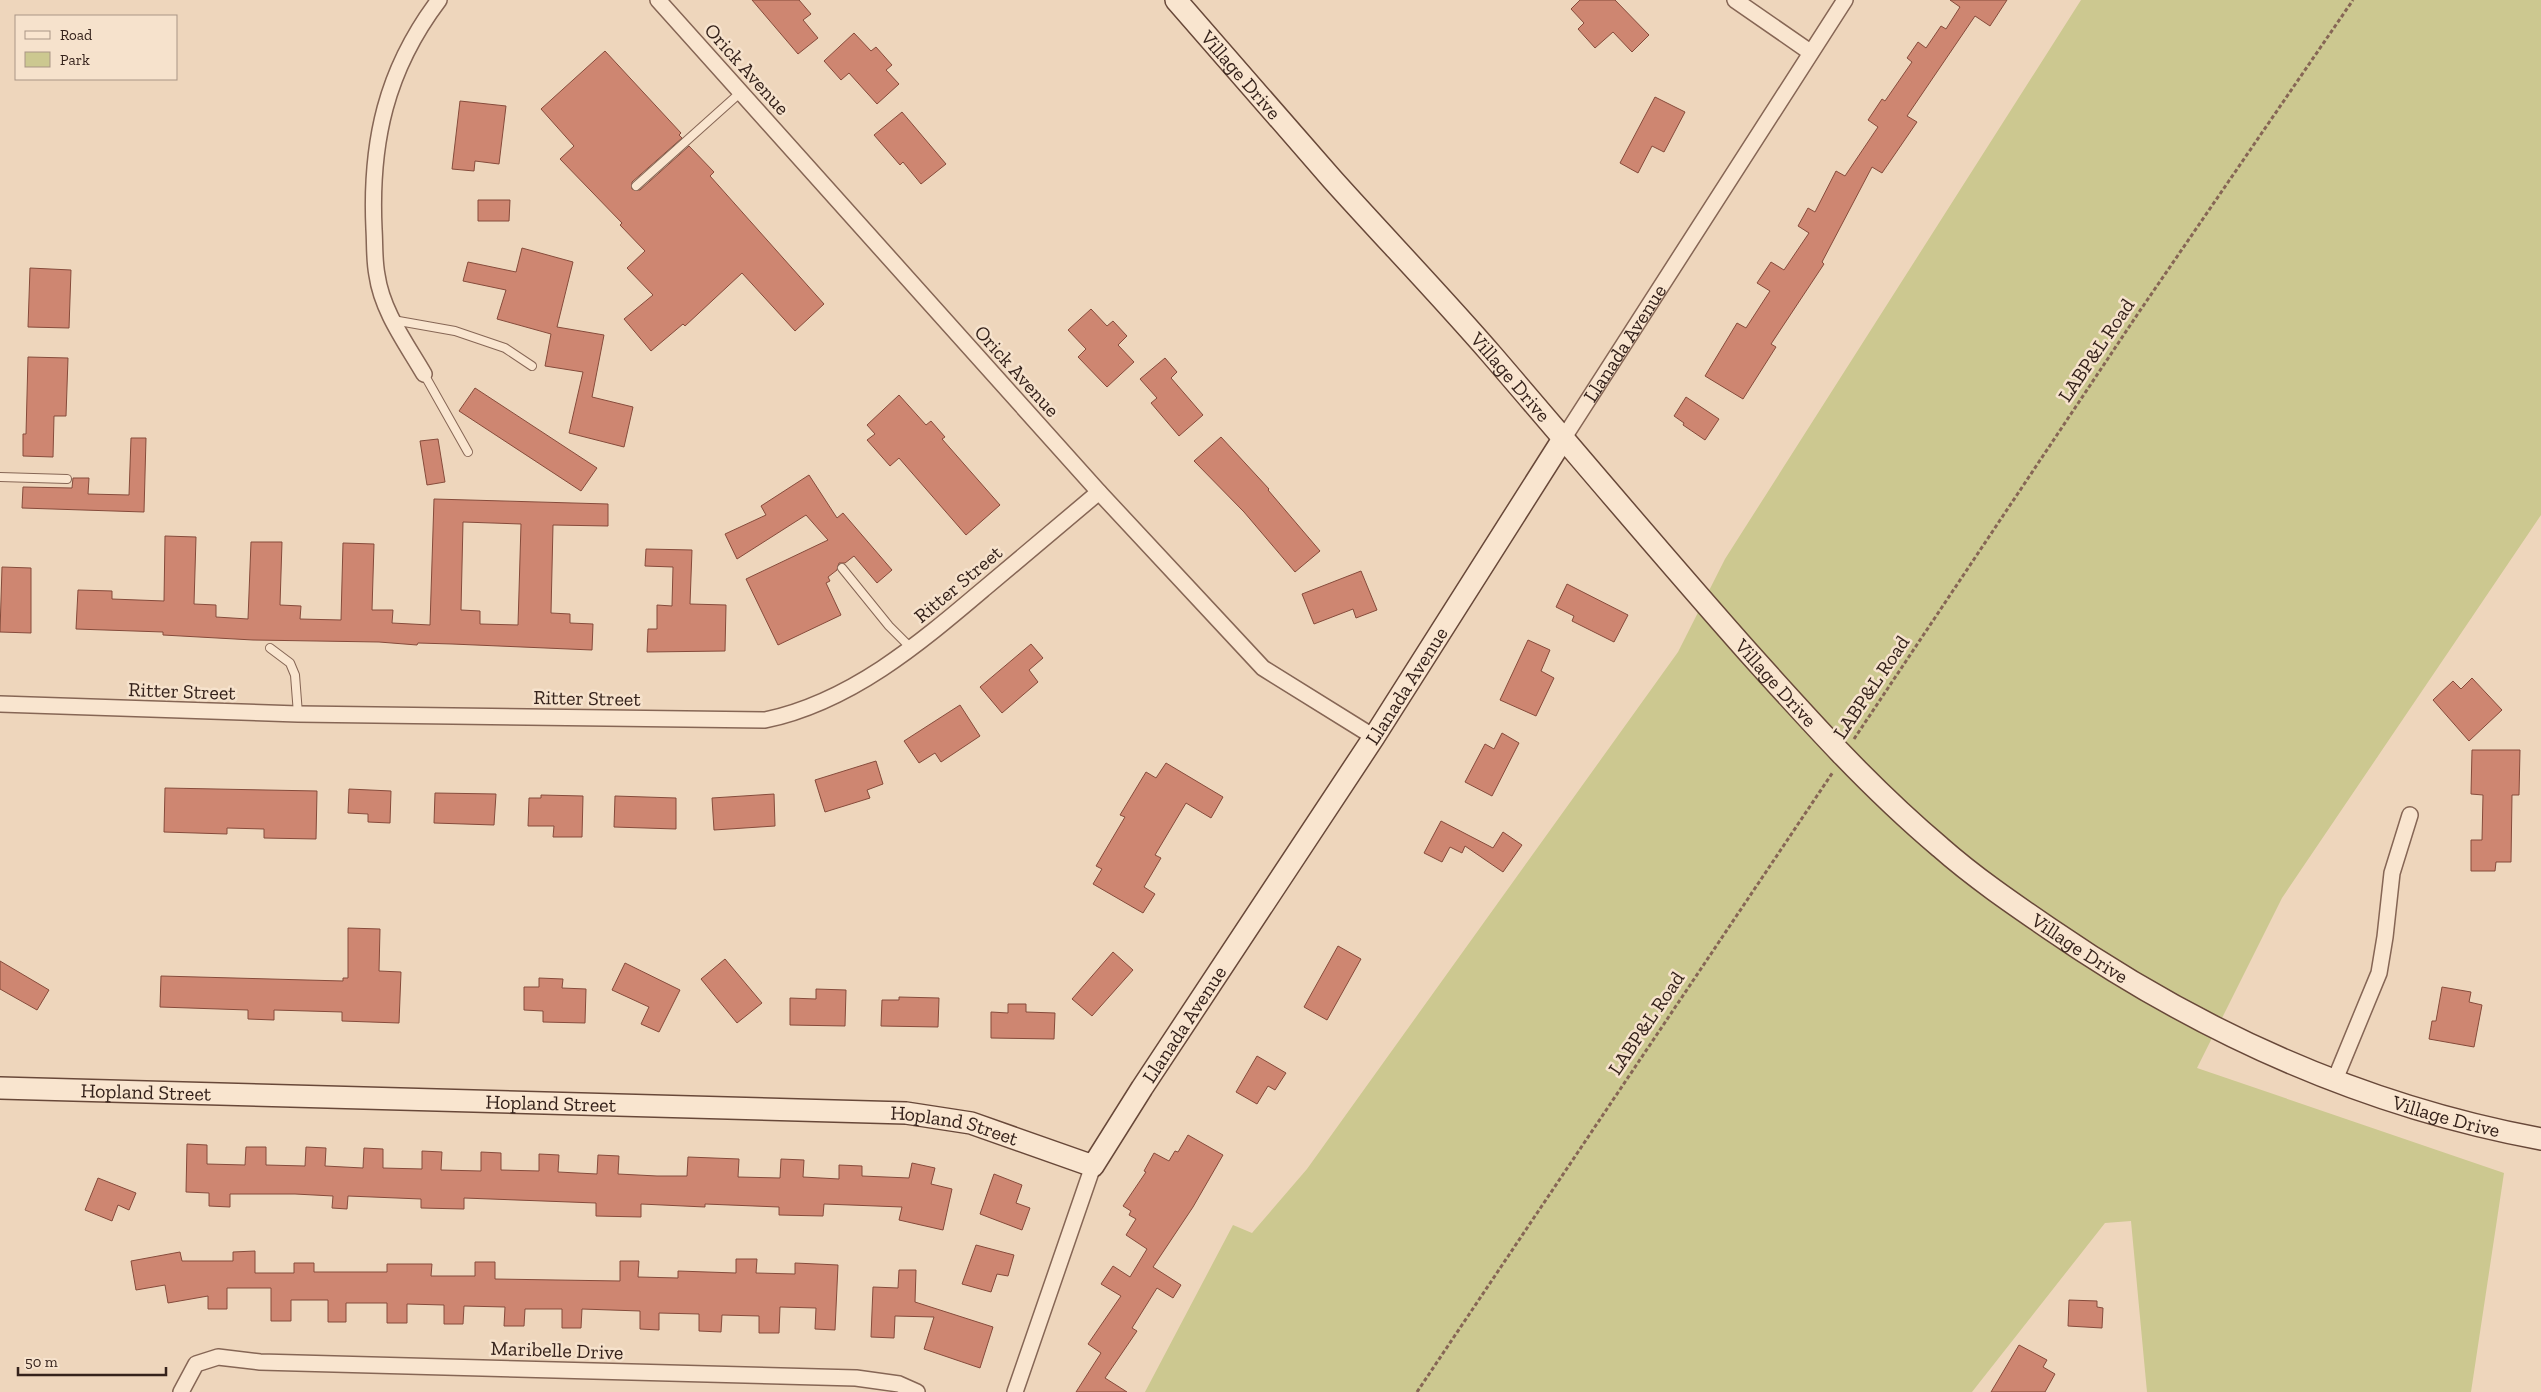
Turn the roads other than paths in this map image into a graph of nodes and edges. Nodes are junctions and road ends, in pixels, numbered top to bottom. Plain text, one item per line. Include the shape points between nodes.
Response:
1 (439, 0) edge
2 (658, 0) edge
3 (1176, 0) edge
4 (1735, 0) edge
5 (1845, 0) edge
6 (1810, 52) junction
7 (740, 92) junction
8 (636, 186) dead end
9 (392, 320) junction
10 (532, 366) dead end
11 (424, 374) joint
12 (1563, 439) junction
13 (468, 452) dead end
14 (0, 477) edge
15 (68, 479) dead end
16 (1099, 492) junction
17 (842, 568) dead end
18 (270, 648) dead end
19 (912, 649) junction
20 (0, 704) edge
21 (298, 714) junction
22 (1374, 737) junction
23 (2410, 815) dead end
24 (2334, 1082) junction
25 (0, 1088) edge
26 (2541, 1139) edge
27 (1093, 1166) junction
28 (181, 1392) edge
29 (917, 1392) edge
30 (1015, 1392) edge

1 - 9 street via 398,66 381,123 374,209 376,276
2 - 7 street, Orick Avenue
3 - 12 street, Village Drive
4 - 6 street
5 - 6 street, Llanada Avenue
6 - 12 street, Llanada Avenue
7 - 8 lane
7 - 16 street, Orick Avenue
9 - 10 lane via 455,331 505,348
9 - 11 street
11 - 13 lane
12 - 22 street, Llanada Avenue
12 - 24 street, Village Drive via 1843,756 1942,849 2082,952 2160,999 2233,1038
14 - 15 lane
16 - 19 street, Ritter Street
16 - 22 street, Orick Avenue via 1262,668
17 - 19 lane
18 - 21 lane via 290,663 295,674
19 - 21 street, Ritter Street via 841,693 786,716 765,720
20 - 21 street, Ritter Street
22 - 27 street, Llanada Avenue
23 - 24 street via 2392,873 2379,973
24 - 26 street, Village Drive via 2488,1129
25 - 27 street, Hopland Street via 906,1113 971,1123
27 - 30 street, Llanada Avenue
28 - 29 street, Maribelle Drive via 196,1364 218,1357 260,1362 856,1378 899,1384

